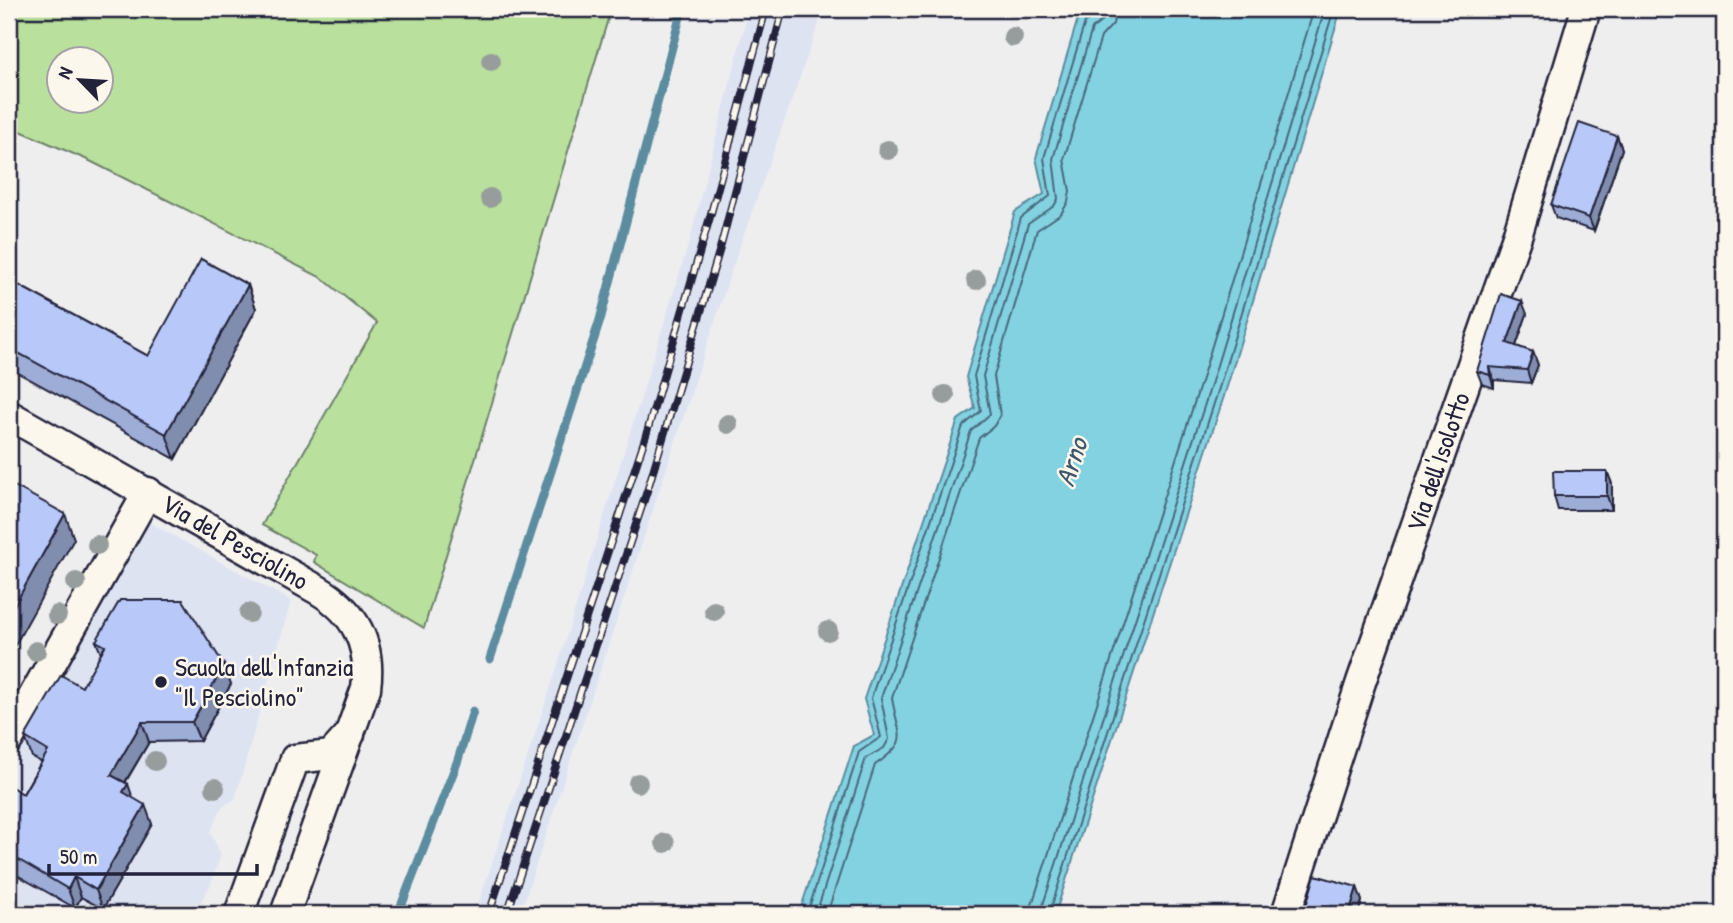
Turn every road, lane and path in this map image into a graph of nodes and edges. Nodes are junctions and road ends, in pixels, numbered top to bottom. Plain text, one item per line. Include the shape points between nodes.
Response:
1 (1586, 9) edge
2 (9, 415) edge
3 (148, 492) junction
4 (351, 732) junction
5 (9, 739) edge
6 (239, 914) edge
7 (285, 914) edge
8 (1286, 914) edge

1 - 8 street, Via dell'Isolotto via 1518,233
2 - 3 street, Via del Pesciolino
3 - 4 street, Via del Pesciolino via 318,590 349,614 365,647 368,669
3 - 5 street
4 - 6 street via 331,755 295,759
4 - 7 street, Via del Pesciolino

